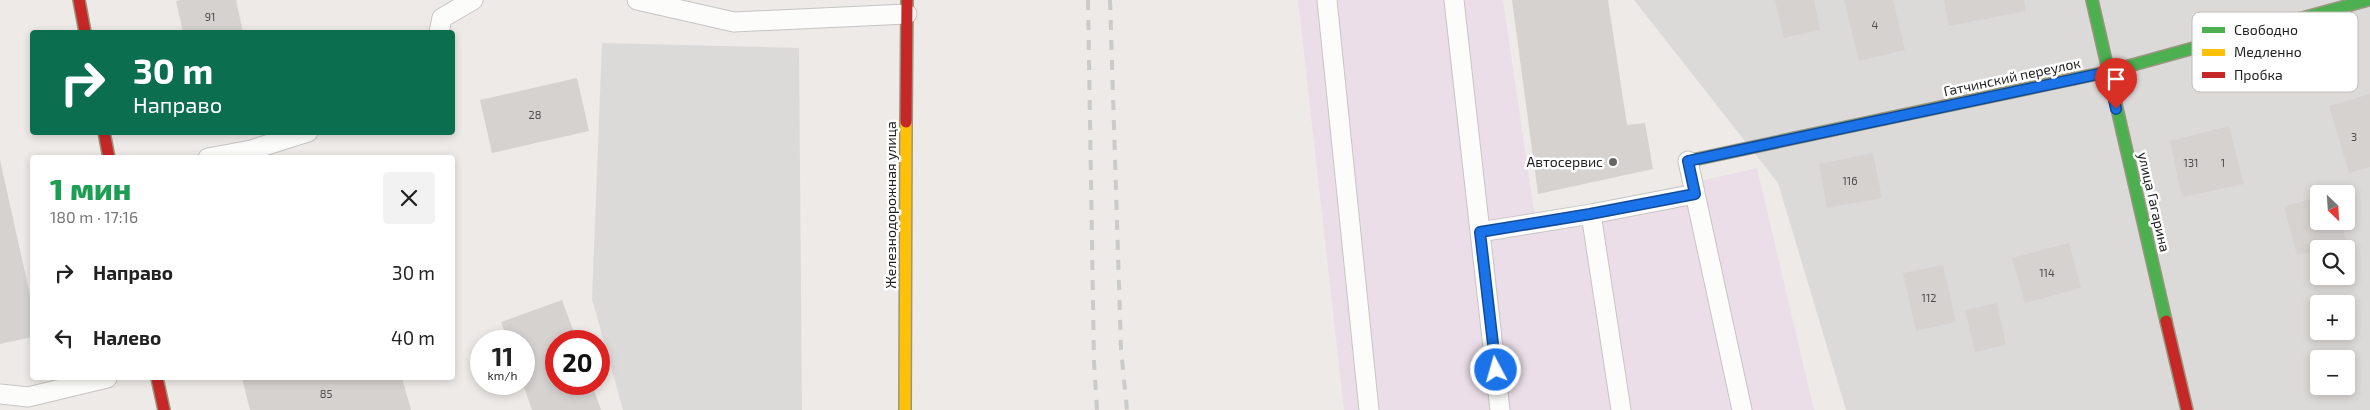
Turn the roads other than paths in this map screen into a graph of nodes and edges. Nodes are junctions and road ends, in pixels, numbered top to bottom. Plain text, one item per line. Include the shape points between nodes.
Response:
1 (79, 0) edge
2 (473, 0) edge
3 (637, 0) edge
4 (1327, 0) edge
5 (1454, 0) edge
6 (2092, 0) edge
7 (2368, 0) edge
8 (907, 7) edge
9 (2325, 12) edge
10 (85, 30) edge
11 (439, 30) edge
12 (2192, 49) edge
13 (2108, 72) junction
14 (105, 135) edge
15 (298, 135) edge
16 (108, 155) edge
17 (224, 155) edge
18 (1688, 161) joint
19 (1695, 194) junction
20 (1590, 214) junction
21 (1480, 232) junction
22 (98, 380) edge
23 (157, 380) edge
24 (0, 394) edge
25 (164, 410) edge
26 (905, 410) edge
27 (1369, 410) edge
28 (1500, 410) edge
29 (1621, 410) edge
30 (1742, 410) edge
31 (2187, 410) edge

1 - 10 street
2 - 11 lane via 442,18
3 - 8 lane via 734,22
4 - 27 lane
5 - 21 lane
6 - 13 street, улица Гагарина
7 - 9 street, Гатчинский переулок
8 - 26 street, Железнодорожная улица
12 - 13 street, Гатчинский переулок
13 - 18 street, Гатчинский переулок
13 - 31 street, улица Гагарина
14 - 16 street
15 - 17 lane
18 - 19 lane
19 - 20 lane
19 - 30 lane
20 - 21 lane
20 - 29 lane
21 - 28 lane
22 - 24 lane via 28,396
23 - 25 street

